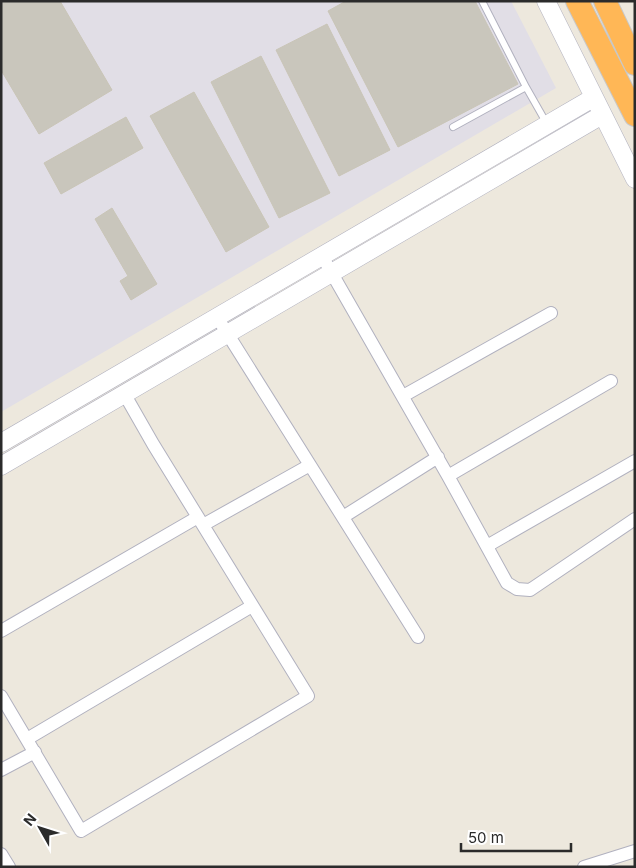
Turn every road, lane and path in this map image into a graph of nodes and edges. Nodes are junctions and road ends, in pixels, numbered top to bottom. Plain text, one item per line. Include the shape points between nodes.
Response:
1 (482, 1) edge
2 (546, 1) edge
3 (577, 1) edge
4 (605, 1) edge
5 (635, 64) edge
6 (526, 87) junction
7 (593, 98) junction
8 (602, 115) junction
9 (635, 115) edge
10 (548, 124) junction
11 (452, 127) dead end
12 (635, 179) edge
13 (322, 256) junction
14 (331, 272) junction
15 (551, 314) dead end
16 (217, 316) junction
17 (227, 333) junction
18 (611, 381) dead end
19 (125, 395) junction
20 (403, 396) junction
21 (1, 443) edge
22 (438, 457) junction
23 (635, 461) edge
24 (310, 465) junction
25 (1, 466) edge
26 (448, 476) junction
27 (343, 517) junction
28 (635, 519) edge
29 (200, 521) junction
30 (487, 546) junction
31 (252, 606) junction
32 (1, 631) edge
33 (418, 638) dead end
34 (2, 700) edge
35 (27, 738) junction
36 (34, 752) junction
37 (1, 770) edge
38 (635, 851) edge
39 (1, 854) edge
40 (9, 867) edge
41 (584, 867) edge

1 - 6 lane
2 - 7 street
3 - 9 highway
4 - 5 highway
6 - 10 lane
6 - 11 lane
7 - 8 street
7 - 10 street
8 - 12 street
8 - 14 street
10 - 13 street
13 - 14 street
13 - 16 street
14 - 17 street
14 - 20 street
15 - 20 street
16 - 17 street
16 - 21 street
17 - 19 street
17 - 24 street
18 - 26 street
19 - 25 street
19 - 29 street
20 - 22 street
22 - 26 street
22 - 27 street
23 - 30 street
24 - 27 street
24 - 29 street
26 - 30 street
27 - 33 street
28 - 30 street via 530,590 517,589 507,583
29 - 31 street
29 - 32 street
31 - 35 street
31 - 36 street via 308,696 81,831
34 - 35 street
35 - 36 street
36 - 37 street
38 - 41 street
39 - 40 street

